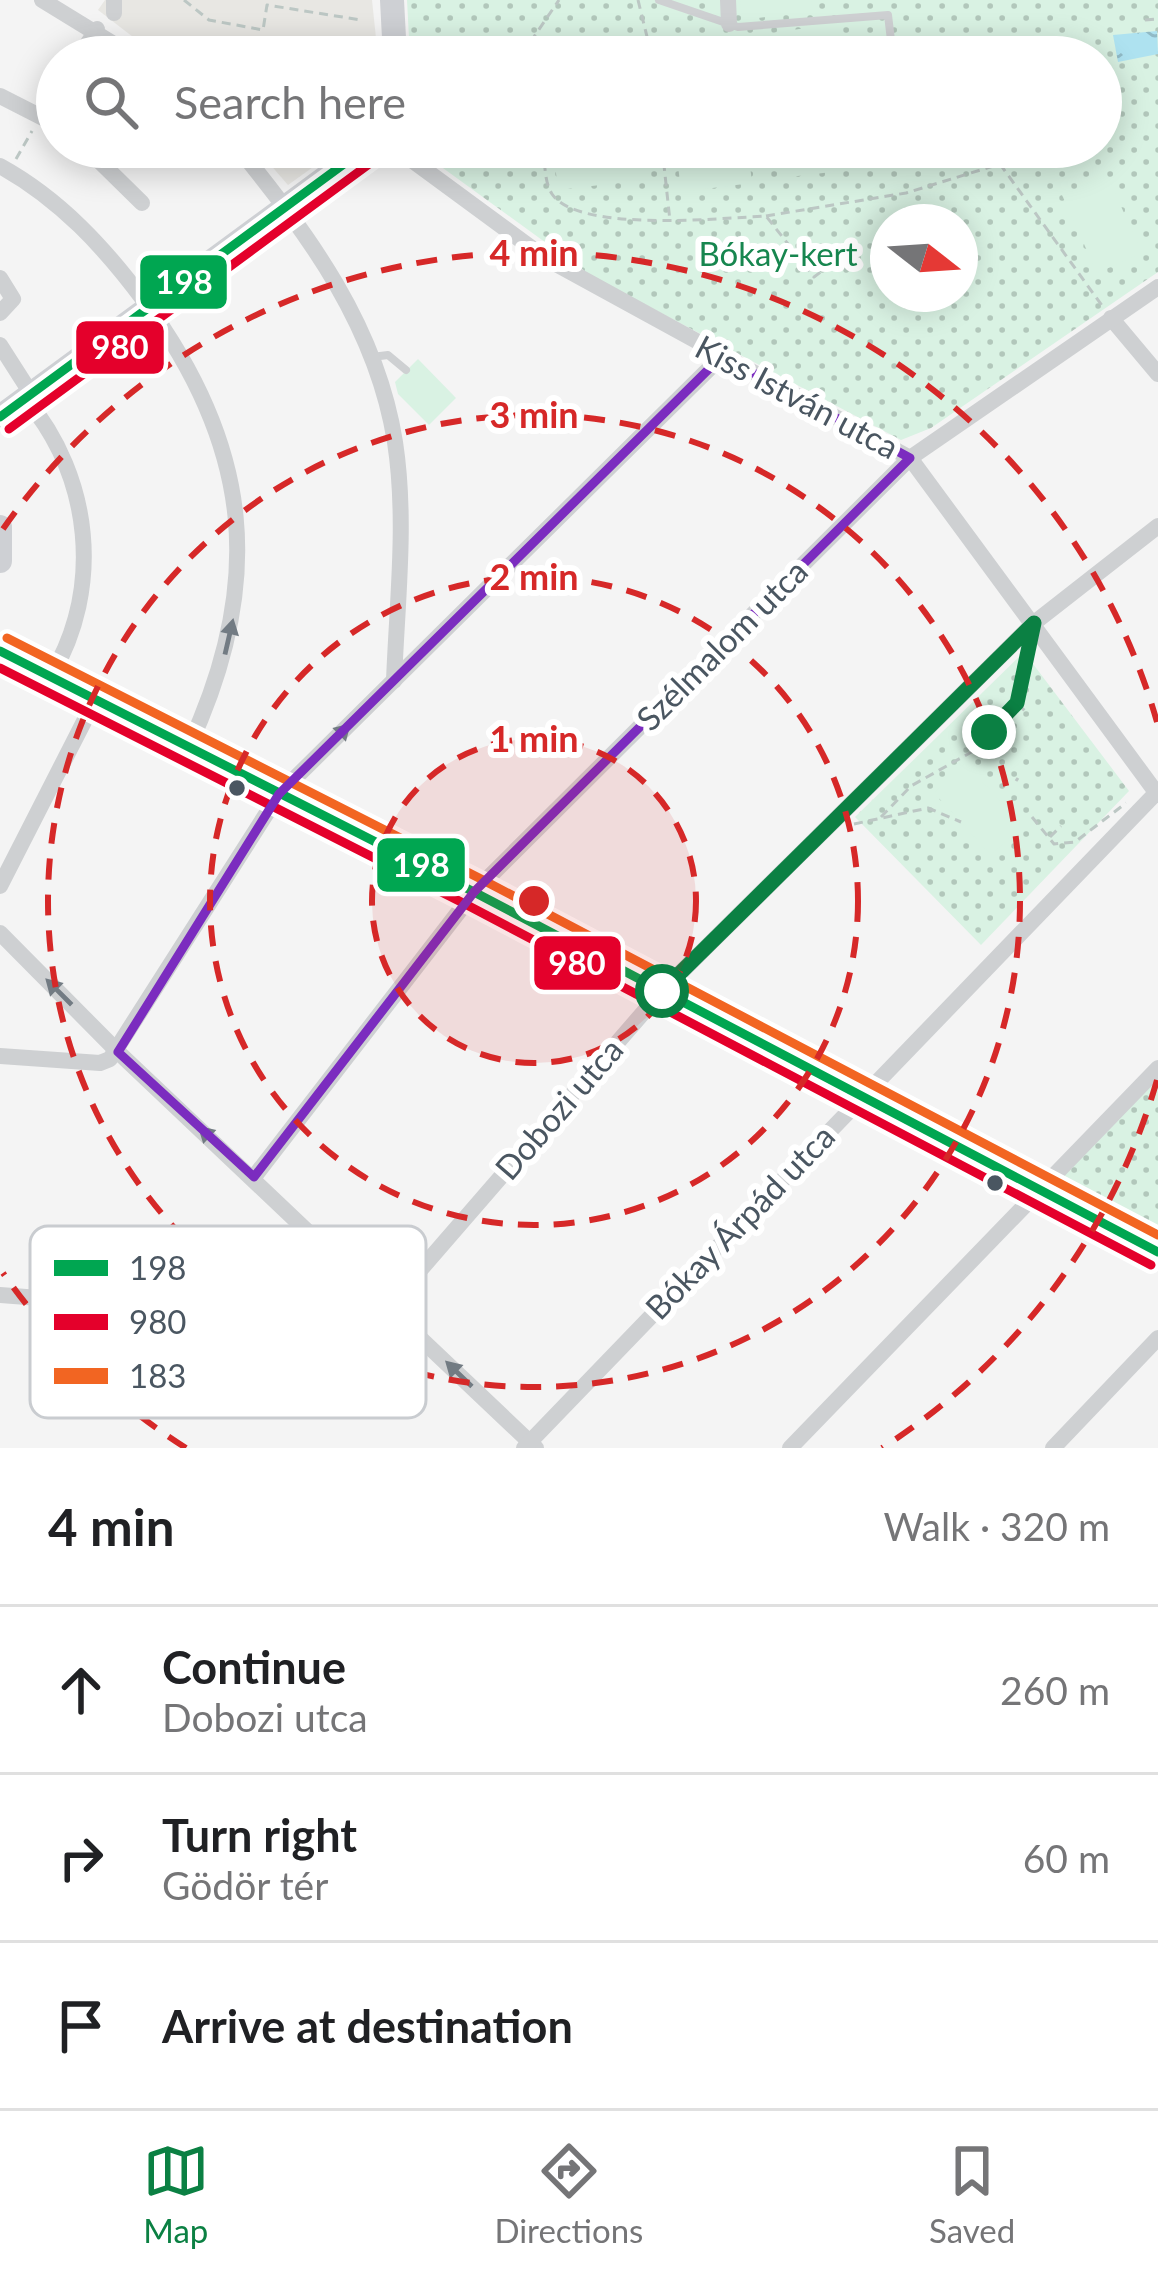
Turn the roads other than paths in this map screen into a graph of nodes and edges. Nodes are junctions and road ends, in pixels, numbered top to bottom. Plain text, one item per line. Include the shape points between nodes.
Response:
1 (42, 0) edge
2 (392, 0) edge
3 (659, 0) edge
4 (728, 0) edge
5 (729, 24) junction
6 (97, 29) junction
7 (92, 36) edge
8 (106, 36) edge
9 (394, 36) edge
10 (890, 36) edge
11 (0, 96) edge
12 (36, 113) edge
13 (4, 168) edge
14 (106, 168) edge
15 (254, 168) edge
16 (339, 168) edge
17 (422, 168) edge
18 (142, 203) dead end
19 (286, 208) junction
20 (0, 278) edge
21 (1158, 286) edge
22 (149, 309) junction
23 (0, 313) edge
24 (1111, 318) junction
25 (0, 345) edge
26 (722, 356) junction
27 (371, 357) junction
28 (406, 370) dead end
29 (1158, 374) edge
30 (29, 397) junction
31 (0, 418) edge
32 (910, 458) junction
33 (1158, 526) edge
34 (0, 527) edge
35 (0, 561) edge
36 (1035, 625) junction
37 (0, 651) edge
38 (51, 676) junction
39 (394, 681) junction
40 (95, 700) junction
41 (189, 746) junction
42 (1157, 793) edge
43 (279, 794) junction
44 (0, 886) edge
45 (474, 892) junction
46 (0, 933) edge
47 (662, 991) junction
48 (118, 1052) junction
49 (0, 1056) edge
50 (1158, 1068) edge
51 (861, 1095) junction
52 (254, 1177) junction
53 (1037, 1187) junction
54 (305, 1226) edge
55 (1158, 1252) edge
56 (426, 1270) edge
57 (0, 1295) edge
58 (30, 1297) edge
59 (1158, 1338) edge
60 (426, 1344) edge
61 (530, 1446) edge
62 (790, 1448) edge
63 (1053, 1448) edge

1 - 6 street
2 - 9 main road
3 - 5 lane
4 - 5 street
5 - 10 lane via 888,15
6 - 7 street
6 - 8 street
11 - 12 street
13 - 22 street via 87,230
14 - 18 street
15 - 19 street
16 - 19 main road
17 - 26 street, Kiss István utca via 545,259
19 - 22 main road
19 - 27 street via 338,283
20 - 23 street via 13,299
21 - 24 street, Szélmalom utca
22 - 30 main road
41 -> 22 street via 226,652 236,602 235,499 214,416
24 - 29 street
24 - 32 street, Szélmalom utca
25 - 30 street
26 - 32 street, Kiss István utca
26 - 39 street
27 - 28 lane via 388,355
27 - 39 street via 398,475
30 - 31 main road
30 - 38 street via 72,473 81,526 81,610
32 - 36 street, Kiss István utca
32 - 45 street, Szélmalom utca
33 - 36 street, Dobozi utca
34 - 35 main road
36 - 42 street, Kiss István utca
36 - 47 street, Dobozi utca
37 - 38 main road
38 - 40 main road
43 -> 39 street
40 - 41 main road
40 - 44 street
41 - 43 main road
42 - 51 street, Bókay Árpád utca
43 - 45 main road
43 - 48 street
45 - 47 main road
45 - 52 street, Szélmalom utca
48 -> 46 street
47 - 51 main road
47 - 56 street, Dobozi utca
48 - 49 street via 100,1064
52 -> 48 street
50 - 53 street
51 - 53 main road
51 - 61 street, Bókay Árpád utca
52 - 54 street
53 - 55 main road
53 - 62 street
57 - 58 street
59 - 63 street
61 -> 60 street

